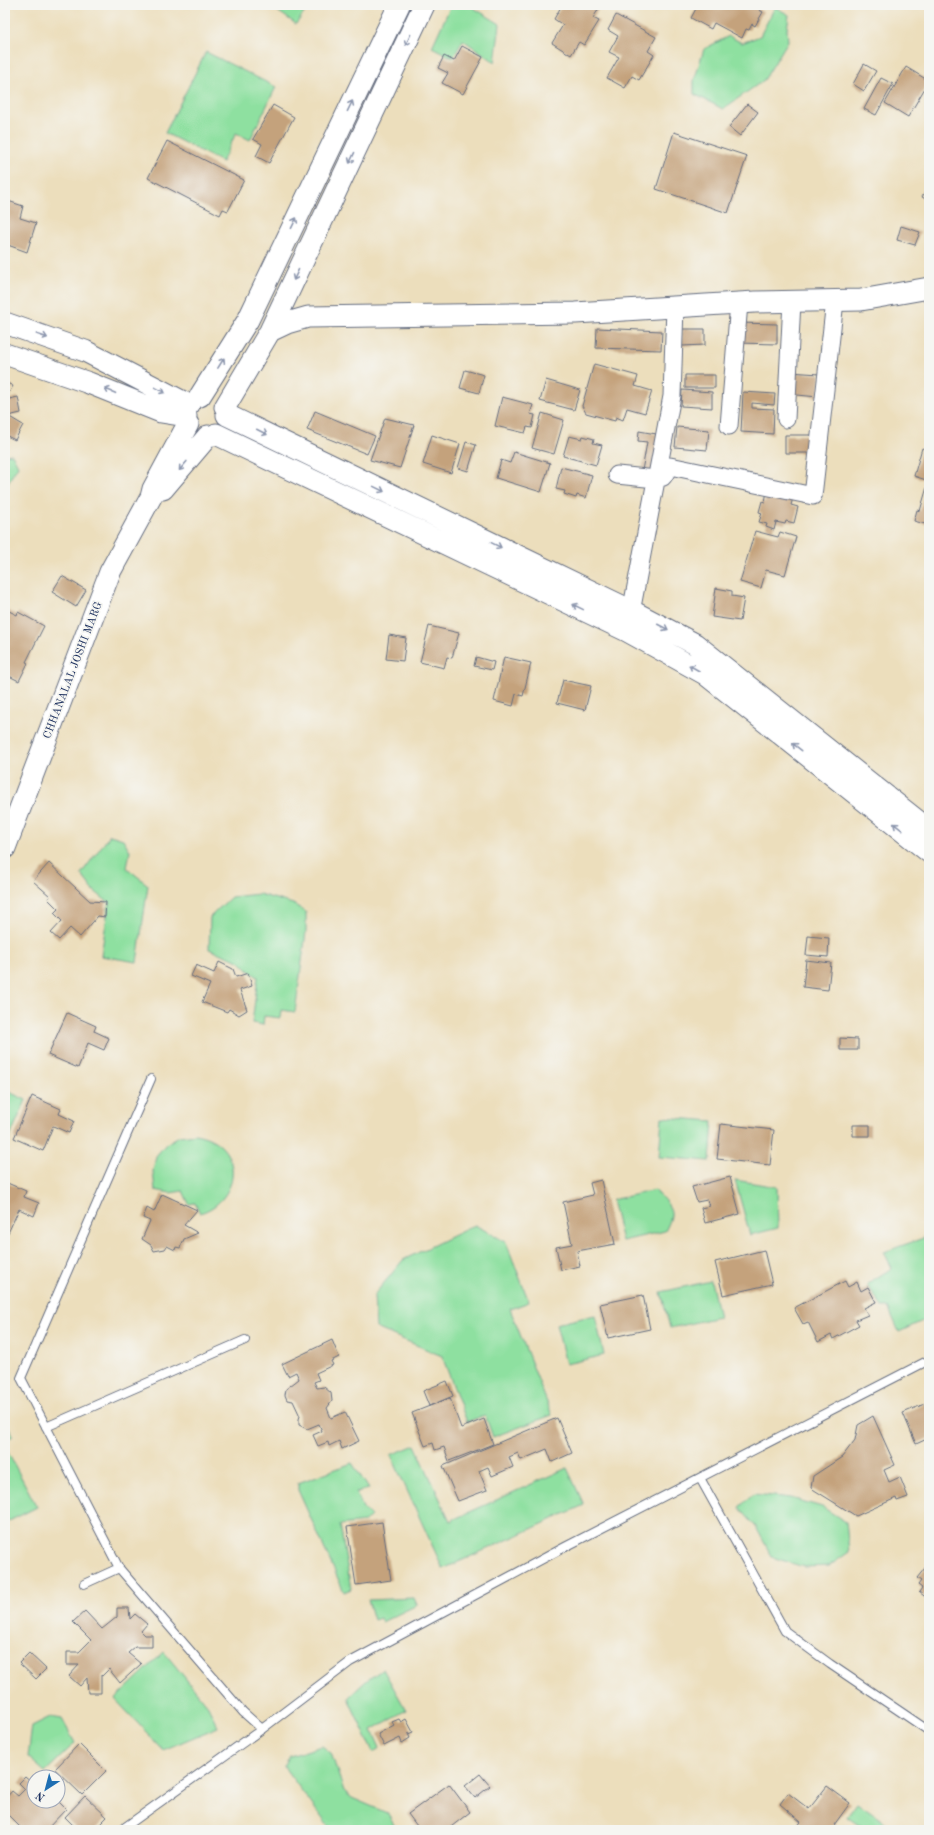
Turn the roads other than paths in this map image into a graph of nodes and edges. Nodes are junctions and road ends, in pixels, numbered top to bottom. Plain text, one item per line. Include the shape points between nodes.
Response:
1 (399, 5) edge
2 (424, 5) edge
3 (929, 288) edge
4 (792, 301) junction
5 (834, 301) junction
6 (739, 303) junction
7 (675, 307) junction
8 (5, 323) edge
9 (270, 331) junction
10 (5, 354) edge
11 (191, 410) junction
12 (226, 411) junction
13 (786, 419) dead end
14 (729, 426) dead end
15 (212, 435) junction
16 (617, 475) dead end
17 (656, 479) junction
18 (151, 497) junction
19 (629, 621) junction
20 (929, 830) edge
21 (5, 848) edge
22 (929, 852) edge
23 (151, 1079) dead end
24 (245, 1340) dead end
25 (929, 1360) edge
26 (46, 1427) junction
27 (700, 1478) junction
28 (119, 1568) junction
29 (84, 1584) dead end
30 (262, 1729) junction
31 (929, 1731) edge
32 (120, 1830) edge

11 -> 1 street, CHHANALAL JOSHI MARG via 248,320
2 -> 9 street
3 - 5 street via 862,300
4 - 5 street
4 - 6 street
4 - 13 street
5 - 17 street via 813,496 670,466 663,477
6 - 7 street
6 - 14 street
7 - 9 street via 575,313 308,317
7 - 17 street via 672,396
8 -> 11 street via 85,351
9 - 12 street
11 -> 10 street via 161,412 89,383
11 - 12 street via 215,397
11 - 15 street via 196,433
11 - 18 street, CHHANALAL JOSHI MARG
12 - 15 street via 224,426
12 -> 19 street
15 -> 18 street, CHHANALAL JOSHI MARG via 160,493
19 -> 15 street
16 - 17 street
17 - 19 street
18 - 21 street, CHHANALAL JOSHI MARG via 110,572
19 -> 20 street via 695,644
22 -> 19 street via 705,674
23 - 26 lane via 21,1378
24 - 26 lane
25 - 27 lane
26 - 28 lane
27 - 30 lane via 350,1662
27 - 31 lane via 785,1630
28 - 29 lane
28 - 30 lane via 244,1712
30 - 32 lane

